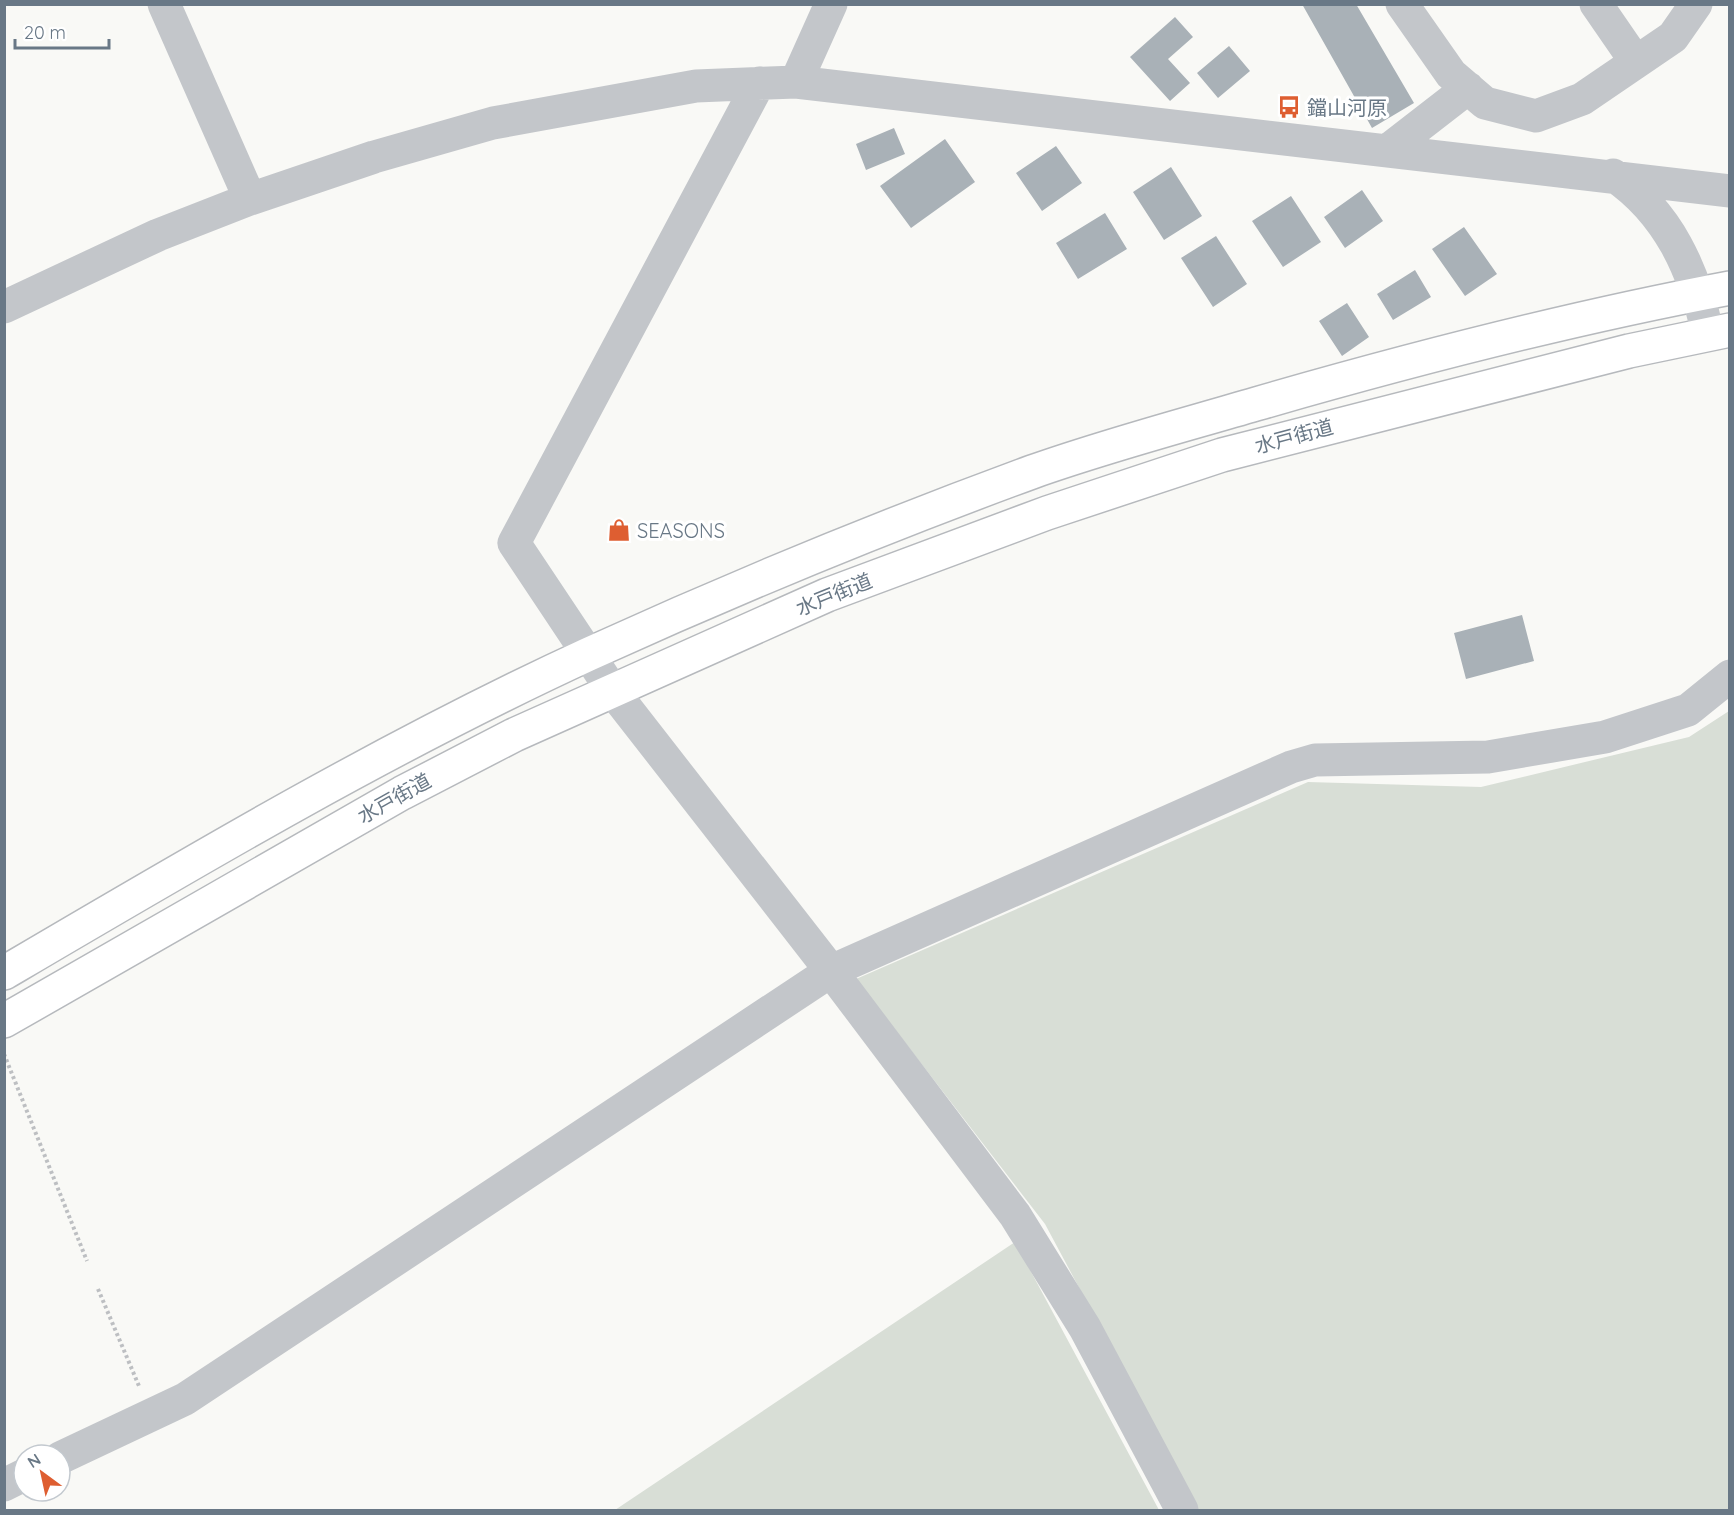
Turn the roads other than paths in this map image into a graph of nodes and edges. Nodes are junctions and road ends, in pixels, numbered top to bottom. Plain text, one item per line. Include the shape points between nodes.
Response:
1 (164, 4) edge
2 (831, 4) edge
3 (1402, 4) edge
4 (1596, 4) edge
5 (1696, 4) edge
6 (1636, 62) junction
7 (796, 82) junction
8 (759, 83) junction
9 (1467, 88) junction
10 (1388, 150) junction
11 (1613, 175) junction
12 (1730, 191) edge
13 (250, 199) junction
14 (1714, 291) edge
15 (4, 307) edge
16 (1719, 332) edge
17 (587, 655) junction
18 (1730, 676) edge
19 (612, 690) junction
20 (831, 971) junction
21 (4, 973) edge
22 (4, 1021) edge
23 (72, 1452) edge
24 (1182, 1510) edge

1 - 13 street
2 - 7 street
3 - 9 street via 1450,74
4 - 6 street
5 - 6 street via 1673,37
6 - 9 street via 1582,99 1536,116 1485,103
7 - 8 street
7 - 10 street
8 - 13 street via 696,86 493,123 374,157
8 - 17 street via 514,543
9 - 10 street
10 - 11 street
11 - 12 street
11 - 14 street via 1663,222 1682,253
13 - 15 street via 158,235
14 - 16 street
14 - 17 highway, 水戸街道 via 1581,319 1345,378 1035,471 778,570
16 - 19 highway, 水戸街道 via 1629,351 1222,455 1047,513 827,595
17 - 19 street
17 - 21 highway, 水戸街道 via 382,756
18 - 20 street via 1688,710 1605,737 1488,757 1314,760 1291,766
19 - 20 street
19 - 22 highway, 水戸街道 via 402,793
20 - 23 street via 185,1399
20 - 24 street via 1015,1215 1085,1328

